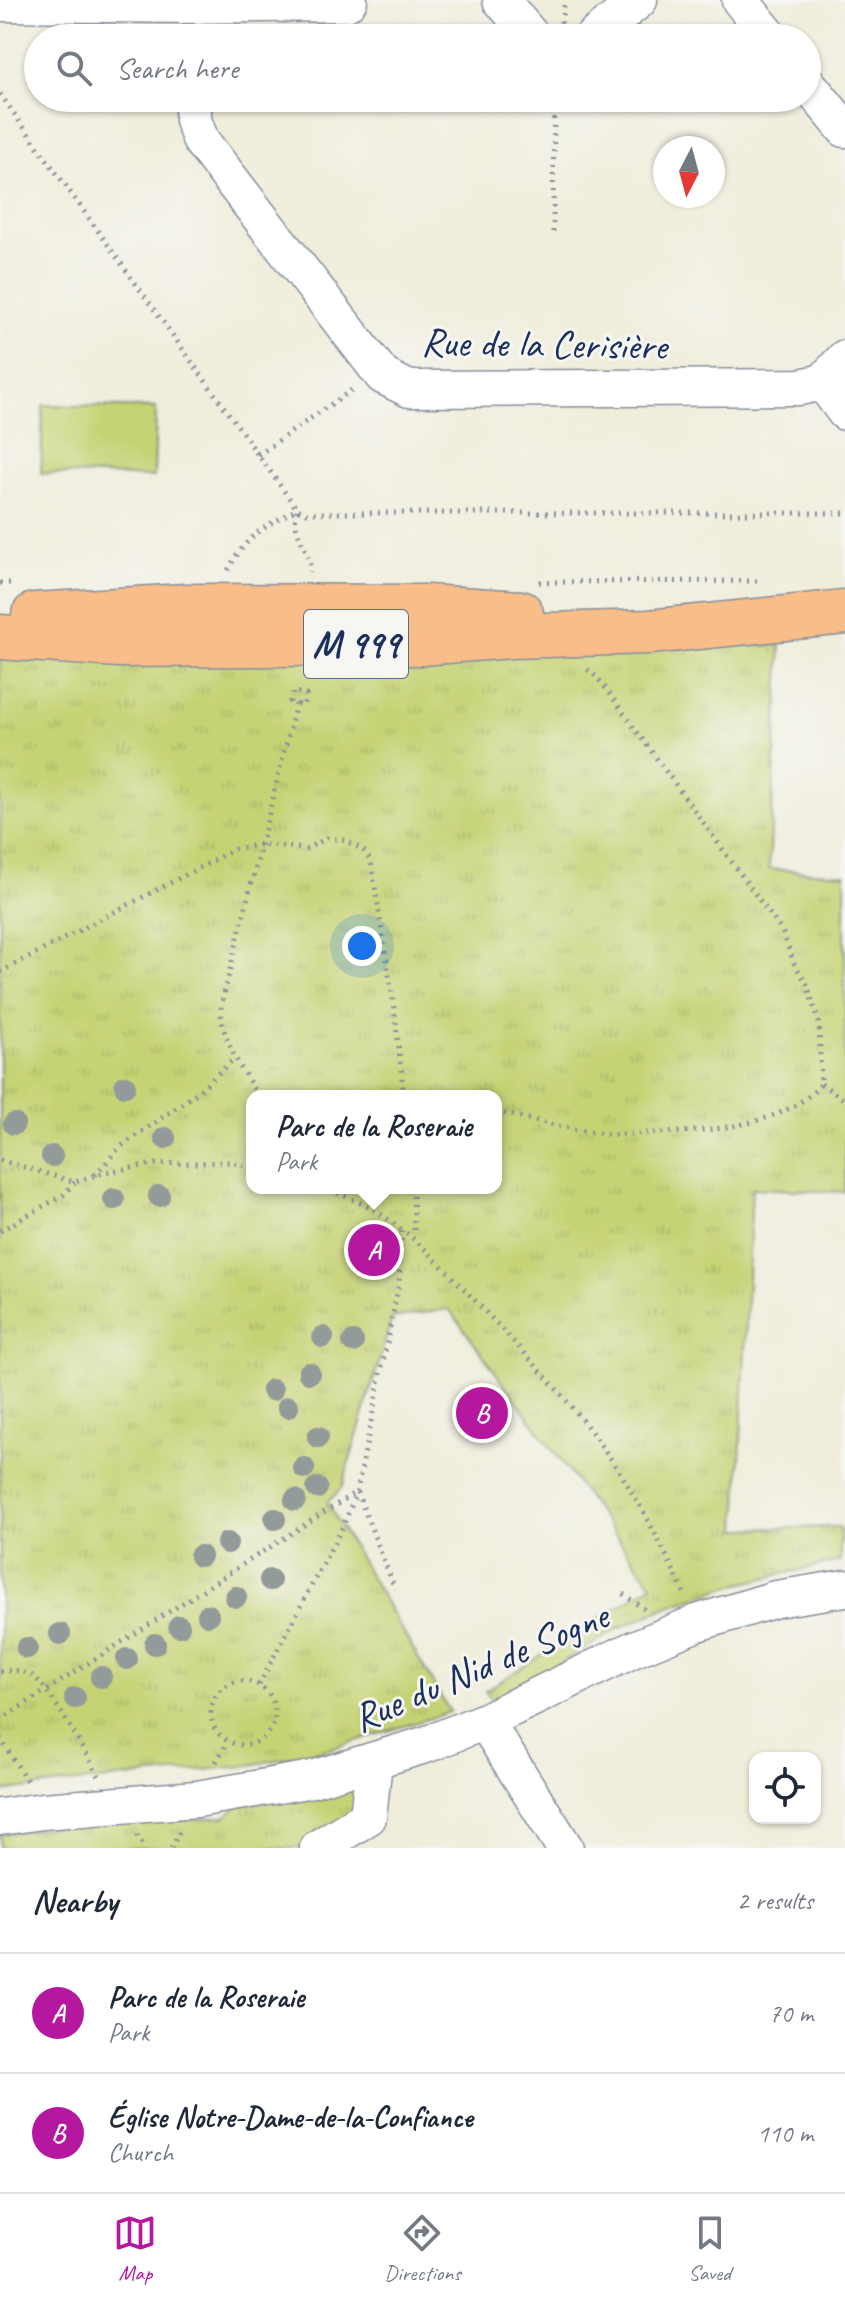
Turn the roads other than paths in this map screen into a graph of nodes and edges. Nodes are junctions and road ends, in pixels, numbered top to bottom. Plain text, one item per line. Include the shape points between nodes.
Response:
1 (349, 0) edge
2 (501, 0) edge
3 (639, 0) edge
4 (740, 0) edge
5 (0, 3) edge
6 (191, 22) edge
7 (521, 24) edge
8 (609, 24) edge
9 (760, 24) edge
10 (821, 100) edge
11 (193, 112) edge
12 (845, 129) edge
13 (834, 370) edge
14 (845, 412) edge
15 (845, 612) edge
16 (0, 615) edge
17 (711, 624) junction
18 (0, 637) edge
19 (845, 1588) edge
20 (485, 1721) junction
21 (374, 1762) junction
22 (0, 1817) edge
23 (321, 1846) edge
24 (565, 1848) edge

1 - 6 street
2 - 7 street
3 - 8 street
4 - 9 street
5 - 6 street
10 - 12 street
11 - 13 street, Rue de la Cerisière via 201,141 379,371 409,389 800,387
13 - 14 street
15 - 17 main road, M 999
16 - 17 main road, M 999 via 186,606 426,607
17 - 18 main road, M 999 via 649,632 380,644 119,645
19 - 20 street, Rue du Nid de Sogne via 776,1599 697,1623
20 - 21 street, Rue du Nid de Sogne
20 - 24 street
21 - 22 street, Rue du Nid de Sogne via 197,1799
21 - 23 street via 368,1817

